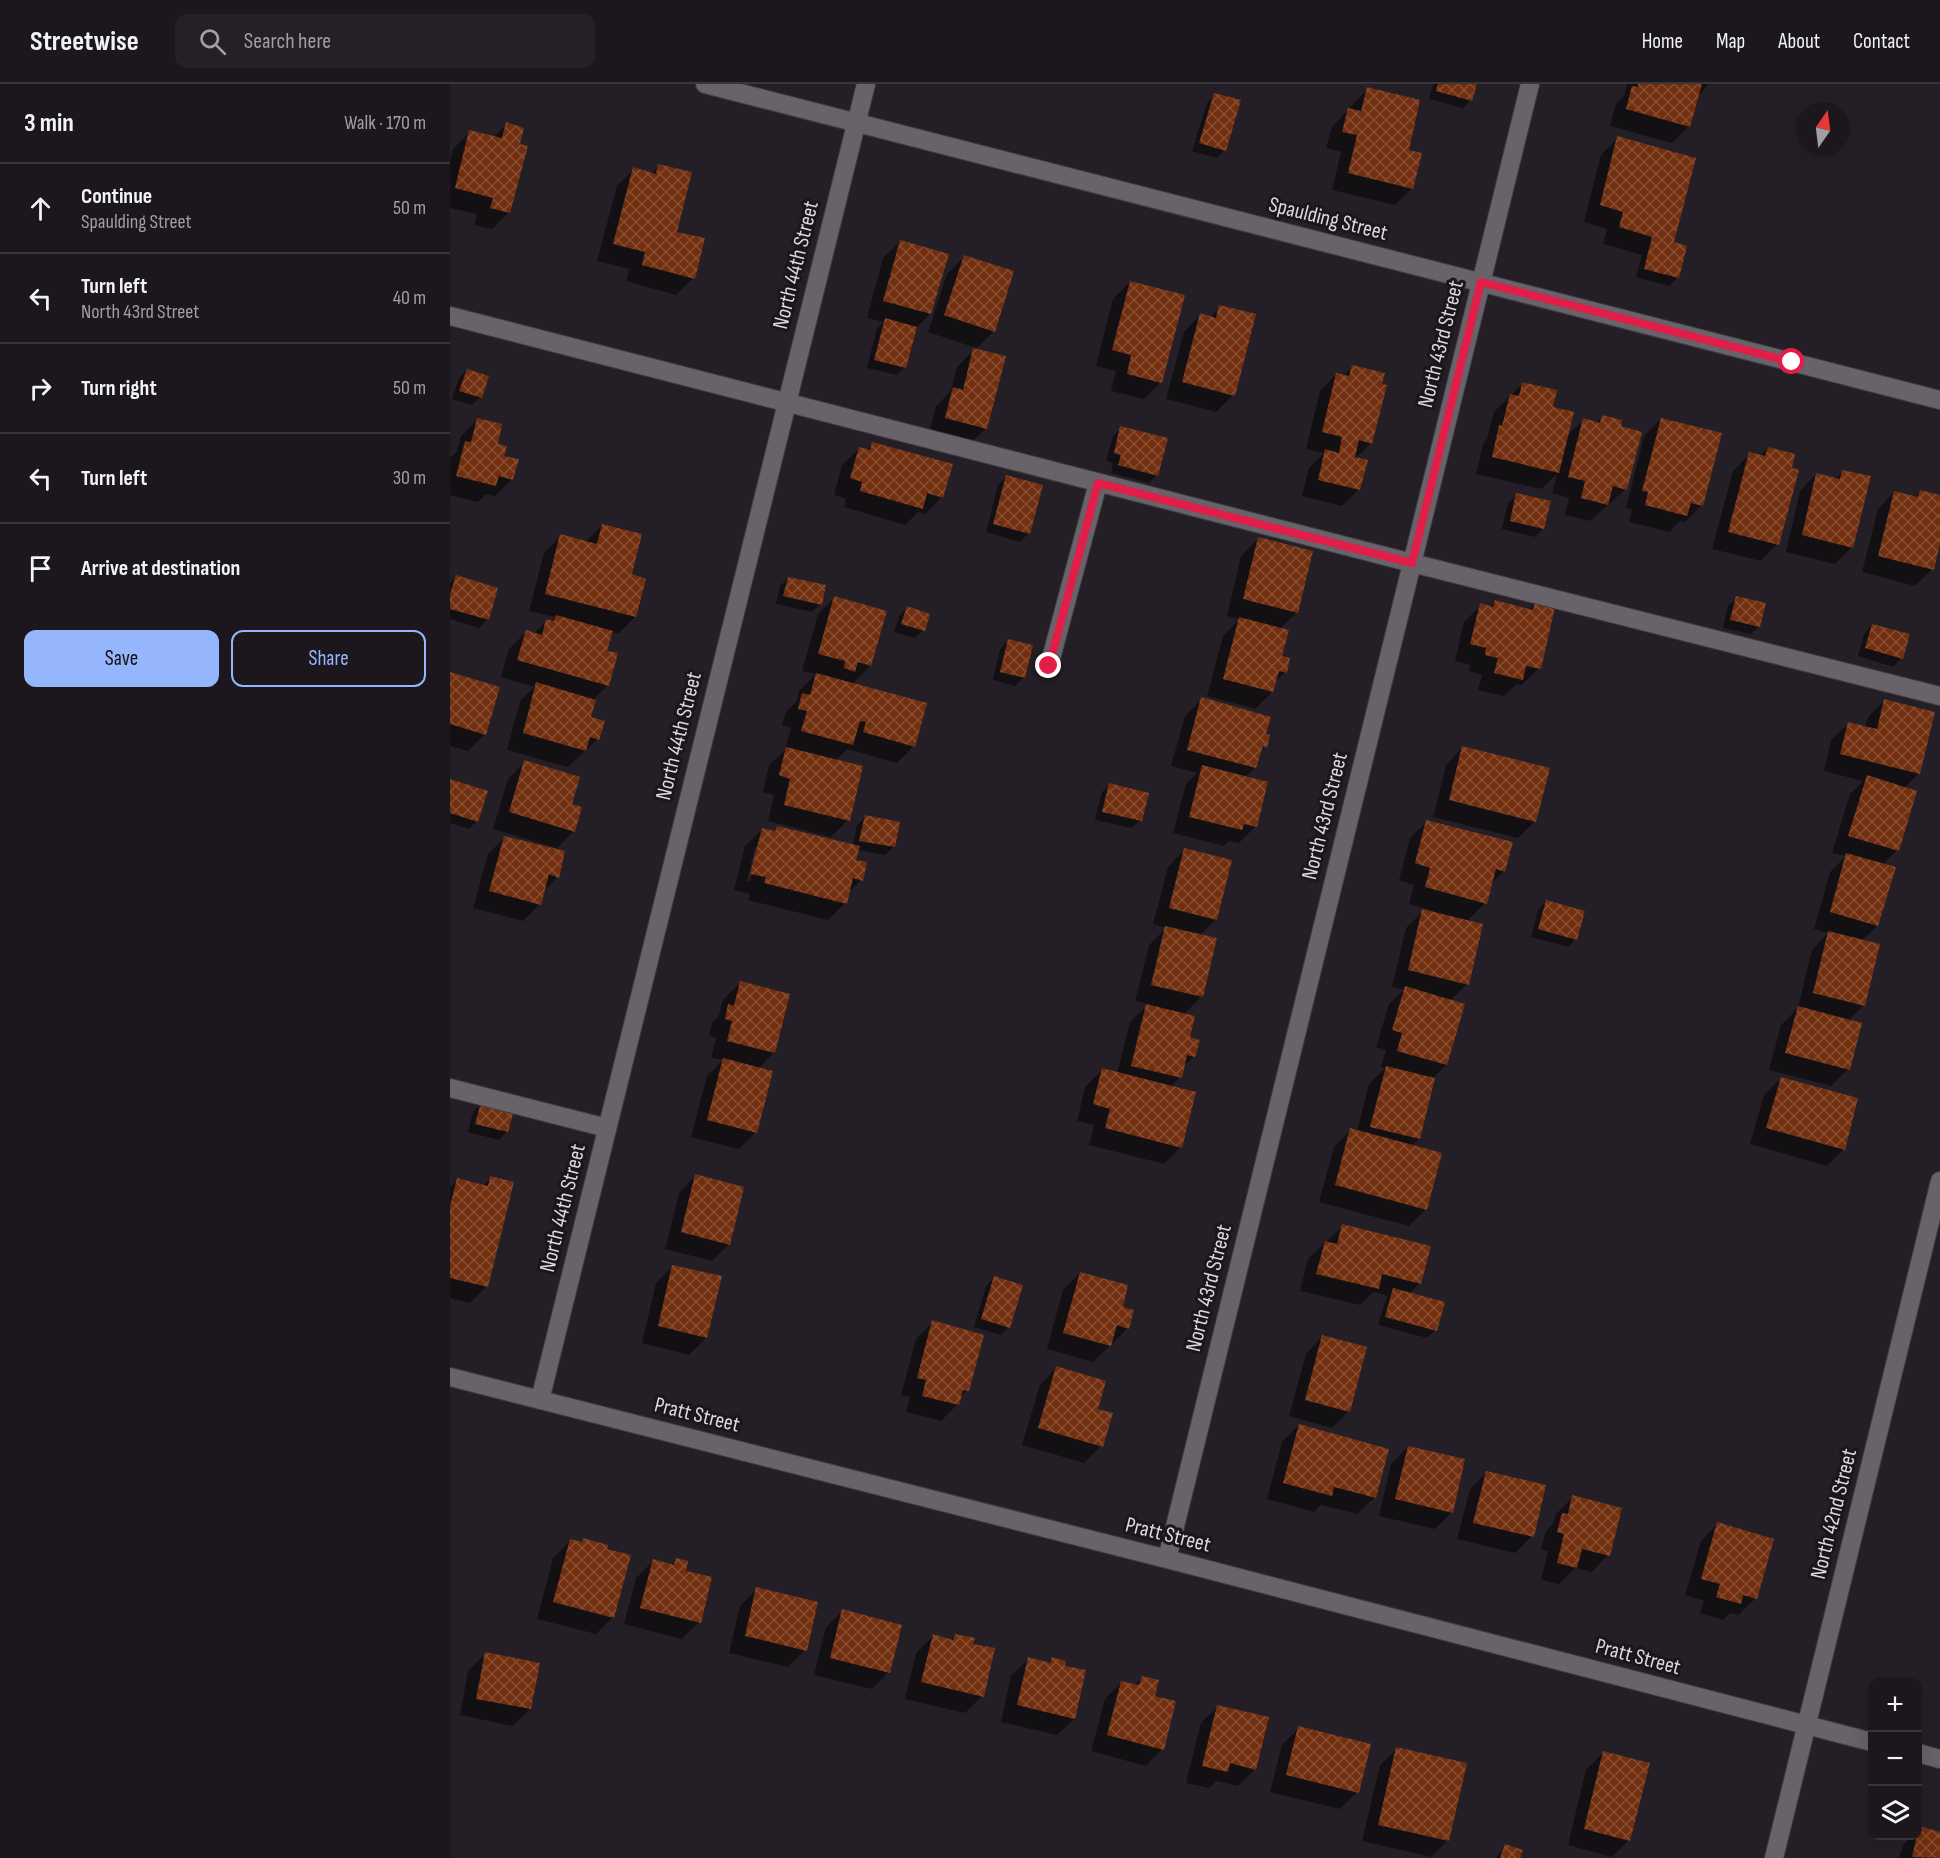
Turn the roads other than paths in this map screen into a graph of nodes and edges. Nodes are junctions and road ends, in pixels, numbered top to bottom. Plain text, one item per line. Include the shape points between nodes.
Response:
1 (705, 84) edge
2 (866, 84) edge
3 (1530, 84) edge
4 (856, 123) junction
5 (1481, 282) junction
6 (450, 316) edge
7 (1940, 400) edge
8 (787, 403) junction
9 (1098, 483) junction
10 (1412, 563) junction
11 (1049, 666) dead end
12 (1940, 696) edge
13 (450, 1088) edge
14 (607, 1128) junction
15 (1940, 1181) edge
16 (450, 1377) edge
17 (540, 1400) junction
18 (1167, 1559) junction
19 (1807, 1725) junction
20 (1868, 1741) edge
21 (1922, 1754) edge
22 (1940, 1759) edge
23 (1774, 1858) edge

1 - 4 street, Spaulding Street
2 - 4 street, North 44th Street
3 - 5 street, North 43rd Street
4 - 5 street, Spaulding Street
4 - 8 street, North 44th Street
5 - 7 street, Spaulding Street
5 - 10 street, North 43rd Street
6 - 8 street
8 - 9 street
8 - 14 street, North 44th Street
9 - 10 street
9 - 11 street
10 - 12 street
10 - 18 street, North 43rd Street
13 - 14 street
14 - 17 street, North 44th Street
15 - 19 street, North 42nd Street
16 - 17 street, Pratt Street
17 - 18 street, Pratt Street
18 - 19 street, Pratt Street
19 - 20 street, Pratt Street
19 - 23 street, North 42nd Street
21 - 22 street

